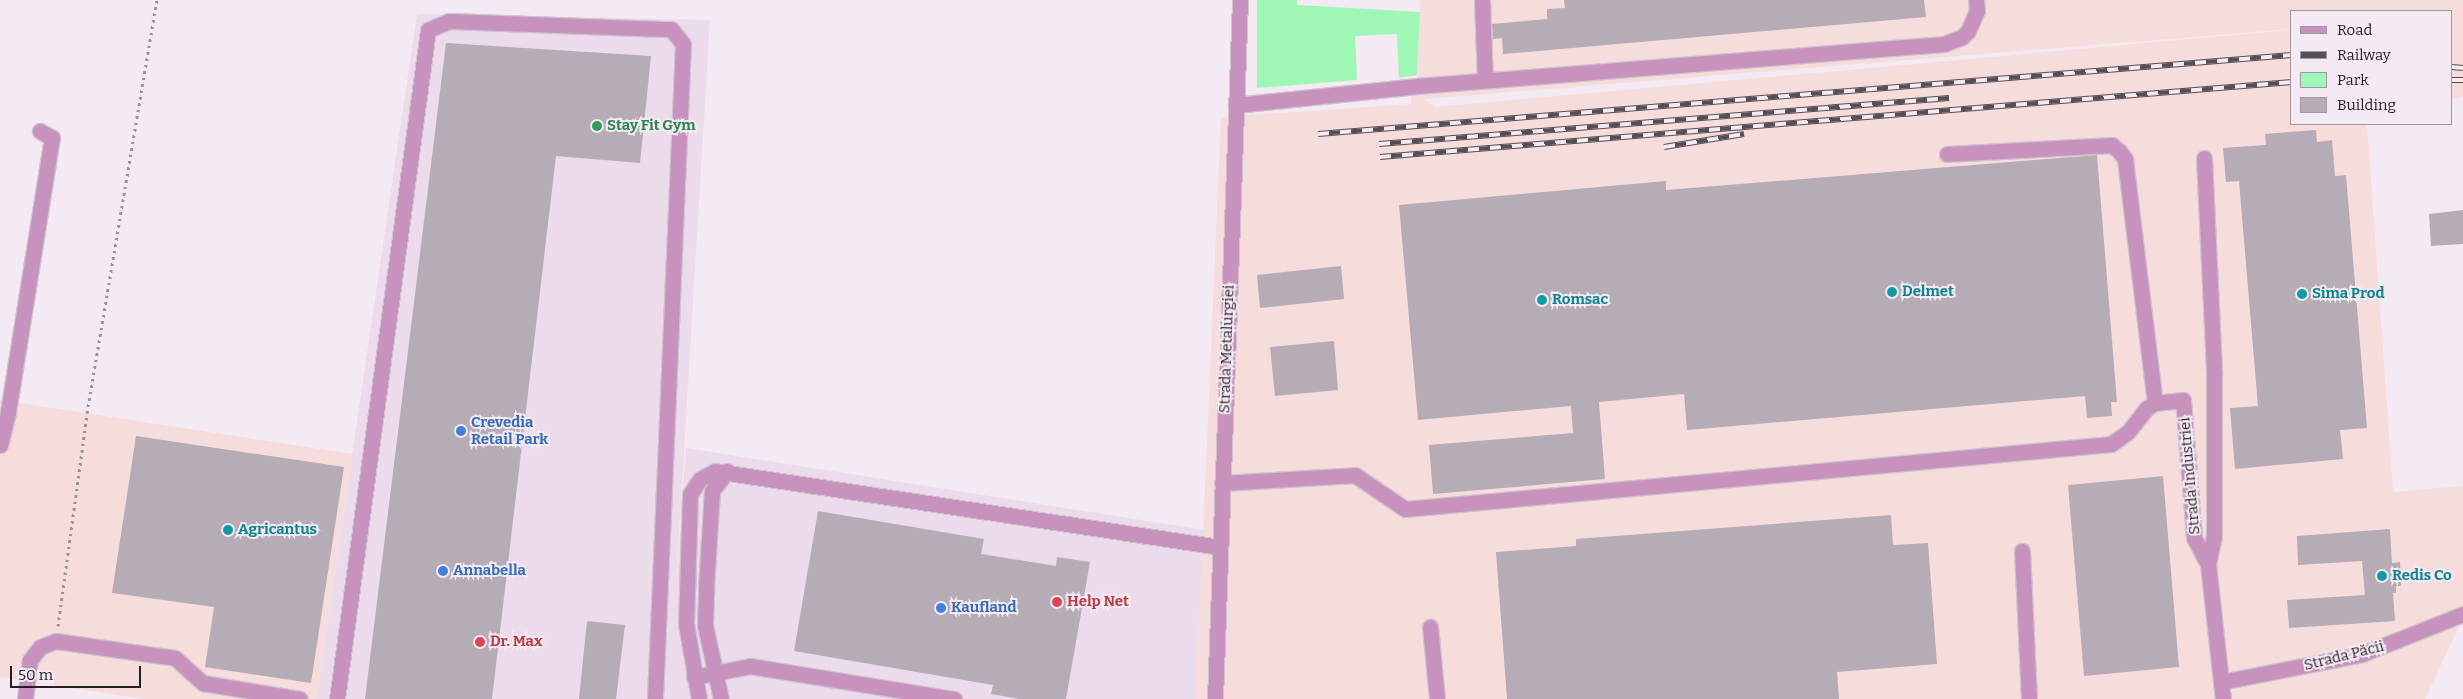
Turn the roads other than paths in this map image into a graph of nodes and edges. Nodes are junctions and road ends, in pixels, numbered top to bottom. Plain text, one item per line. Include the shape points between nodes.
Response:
1 (1240, 0) edge
2 (1482, 0) edge
3 (1976, 0) edge
4 (1485, 80) junction
5 (1236, 105) junction
6 (40, 131) dead end
7 (1947, 154) dead end
8 (2204, 158) dead end
9 (2155, 403) junction
10 (0, 445) edge
11 (727, 471) junction
12 (1222, 484) junction
13 (1220, 547) junction
14 (2022, 551) dead end
15 (2208, 564) junction
16 (2463, 614) edge
17 (1430, 627) dead end
18 (750, 666) junction
19 (716, 672) junction
20 (694, 677) junction
21 (2221, 682) junction
22 (720, 698) edge
23 (25, 699) edge
24 (300, 699) edge
25 (336, 699) edge
26 (654, 699) edge
27 (699, 699) edge
28 (954, 699) edge
29 (1215, 699) edge
30 (1437, 699) edge
31 (2029, 699) edge
32 (2223, 699) edge

1 - 5 street, Strada Metalurgiei
2 - 4 street
3 - 4 street via 1977,11 1968,31 1944,44
4 - 5 street
5 - 12 street, Strada Metalurgiei
6 - 10 street via 52,138
7 - 9 street via 2112,144 2120,152 2125,159
8 - 15 street via 2214,384 2214,536
9 - 12 street via 2128,432 2111,444 1405,508 1355,475
9 - 15 street, Strada Industriei via 2183,400 2194,538
11 - 13 street
11 - 19 street via 712,491 706,578 705,625
11 - 20 street via 707,475 690,494 686,624
12 - 13 street, Strada Metalurgiei
13 - 29 street, Strada Metalurgiei
14 - 31 street
15 - 21 street, Strada Industriei
16 - 21 street, Strada Păcii via 2362,654
17 - 30 street
18 - 19 street
18 - 22 street via 730,678
18 - 28 street
19 - 20 street
19 - 22 street
20 - 27 street
21 - 32 street, Strada Industriei
23 - 24 street via 30,660 40,647 56,641 174,658 202,683
25 - 26 street via 428,30 449,21 671,29 683,44

